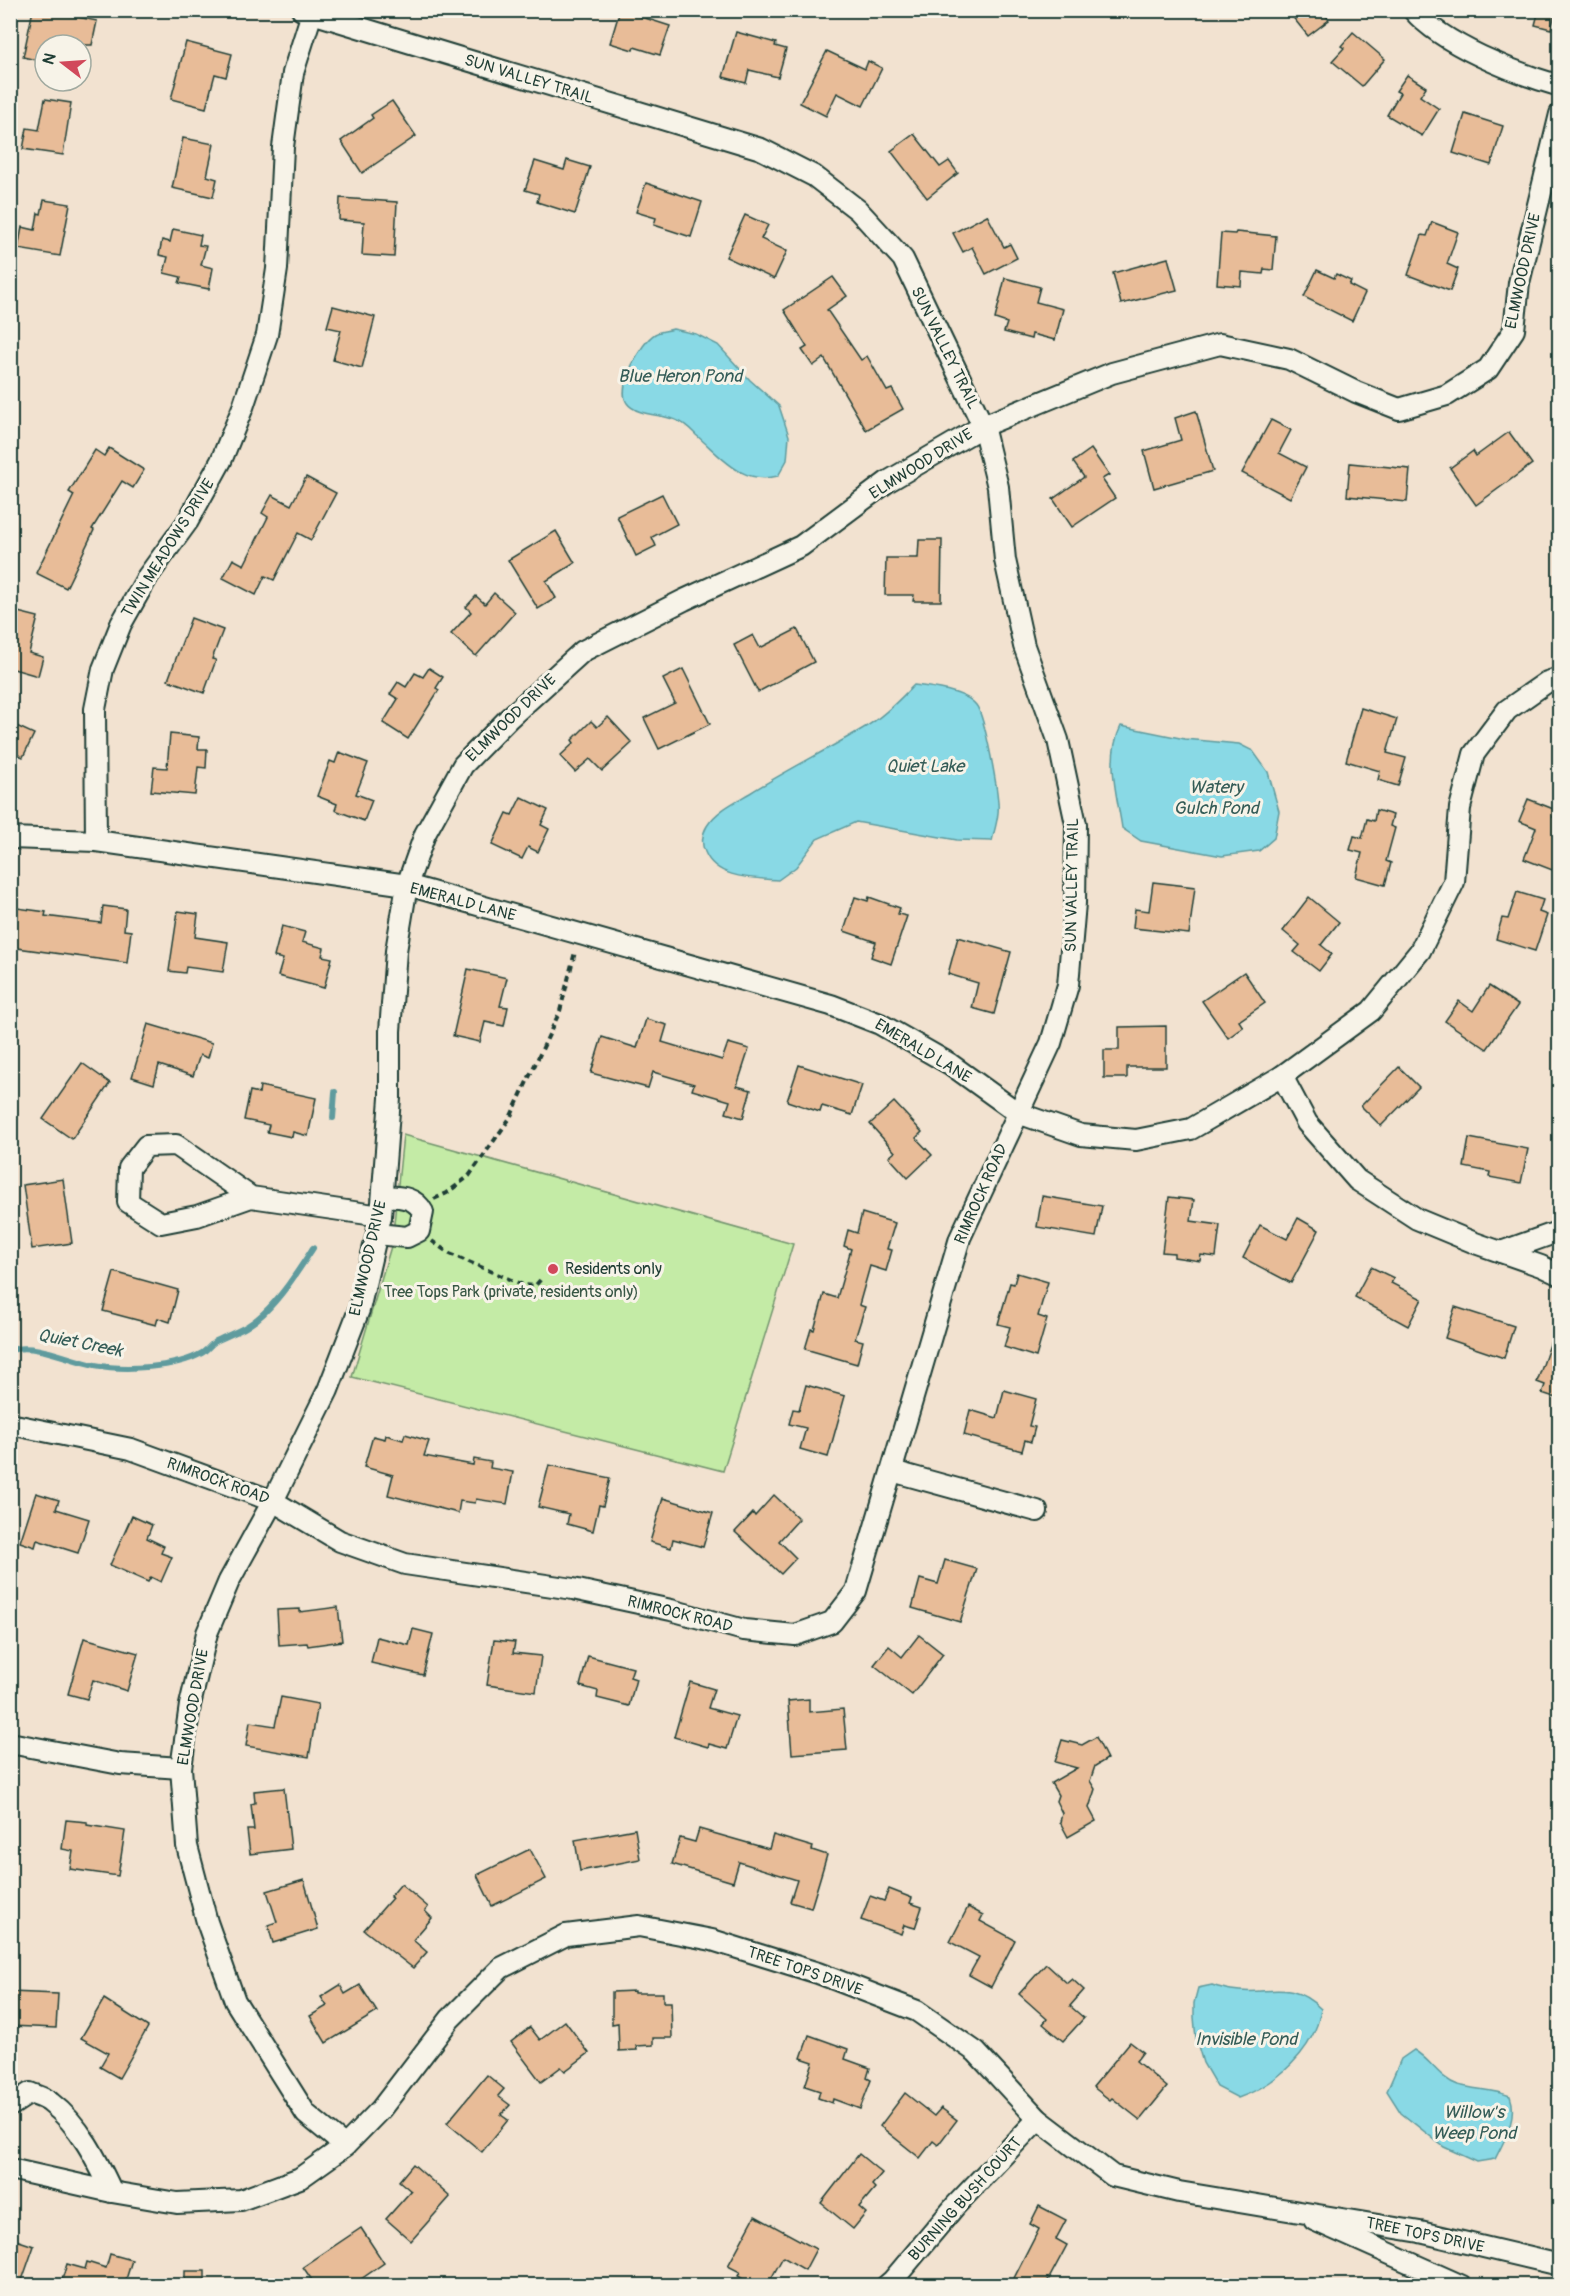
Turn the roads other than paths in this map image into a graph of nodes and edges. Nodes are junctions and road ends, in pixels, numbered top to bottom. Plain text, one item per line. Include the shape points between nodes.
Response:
1 (1413, 10) edge
2 (307, 12) edge
3 (1560, 86) edge
4 (1560, 114) edge
5 (983, 426) junction
6 (1560, 678) edge
7 (10, 838) edge
8 (96, 840) junction
9 (407, 885) junction
10 (1282, 1076) junction
11 (1018, 1113) junction
12 (383, 1196) junction
13 (251, 1197) junction
14 (379, 1225) junction
15 (1560, 1231) edge
16 (1501, 1252) junction
17 (1560, 1275) edge
18 (10, 1424) edge
19 (892, 1471) junction
20 (273, 1501) junction
21 (1037, 1511) dead end
22 (10, 1743) edge
23 (181, 1768) junction
24 (10, 2106) edge
25 (1038, 2120) junction
26 (345, 2146) junction
27 (10, 2169) edge
28 (112, 2192) junction
29 (1290, 2209) junction
30 (1560, 2265) edge
31 (891, 2284) edge
32 (1462, 2286) edge

1 - 3 street via 1425,24 1473,52 1523,76
2 - 5 street, SUN VALLEY TRAIL via 761,149 814,176 858,210 903,259
2 - 8 street, TWIN MEADOWS DRIVE via 293,73 283,147 277,269 267,335 220,461 188,521 148,576 120,624 103,669 95,709
4 - 5 street, ELMWOOD DRIVE via 1519,283 1515,330 1488,369 1447,394 1399,409 1289,359 1220,344 1112,373
5 - 9 street, ELMWOOD DRIVE via 887,482 801,546 583,651 463,765 425,834
5 - 11 street, SUN VALLEY TRAIL via 998,487 1005,560 1024,646 1058,740 1076,824 1068,985 1051,1042
6 - 10 street, EMERALD LANE via 1546,682 1507,710 1474,754 1460,808 1454,882 1420,951 1371,1011
7 - 8 street, EMERALD LANE
8 - 9 street, EMERALD LANE
9 - 11 street, EMERALD LANE via 831,1005 880,1024 950,1064
9 - 12 street, ELMWOOD DRIVE via 396,951
10 - 11 street, EMERALD LANE via 1191,1129 1136,1140 1081,1135
10 - 16 street via 1307,1123 1357,1180 1418,1220
11 - 19 street, RIMROCK ROAD via 960,1239
12 - 14 street, ELMWOOD DRIVE
12 - 14 street via 412,1202 423,1212 410,1234
13 - 13 street via 176,1145 146,1146 129,1168 128,1203 161,1223 197,1216
13 - 14 street
14 - 20 street, ELMWOOD DRIVE via 359,1310 328,1390
15 - 16 street
16 - 17 street
18 - 20 street, RIMROCK ROAD via 131,1449
19 - 20 street, RIMROCK ROAD via 856,1591 832,1622 795,1635 744,1630 573,1589 405,1564 340,1541
19 - 21 street
20 - 23 street, ELMWOOD DRIVE via 229,1581 207,1634 190,1705
22 - 23 street via 120,1764
23 - 26 street, ELMWOOD DRIVE via 187,1846 207,1922 235,2001 306,2114
24 - 28 street via 30,2093 50,2102 94,2155
25 - 26 street, TREE TOPS DRIVE via 976,2052 917,2011 818,1973 723,1943 639,1926 566,1935 501,1968 450,2019 381,2109
25 - 29 street, TREE TOPS DRIVE via 1113,2176 1179,2192
25 - 31 street, BURNING BUSH COURT via 956,2205
26 - 28 street, TREE TOPS DRIVE via 300,2178 241,2200 177,2203
27 - 28 street, TREE TOPS DRIVE
29 - 30 street, TREE TOPS DRIVE via 1420,2232
29 - 32 street, TREE TOPS DRIVE

